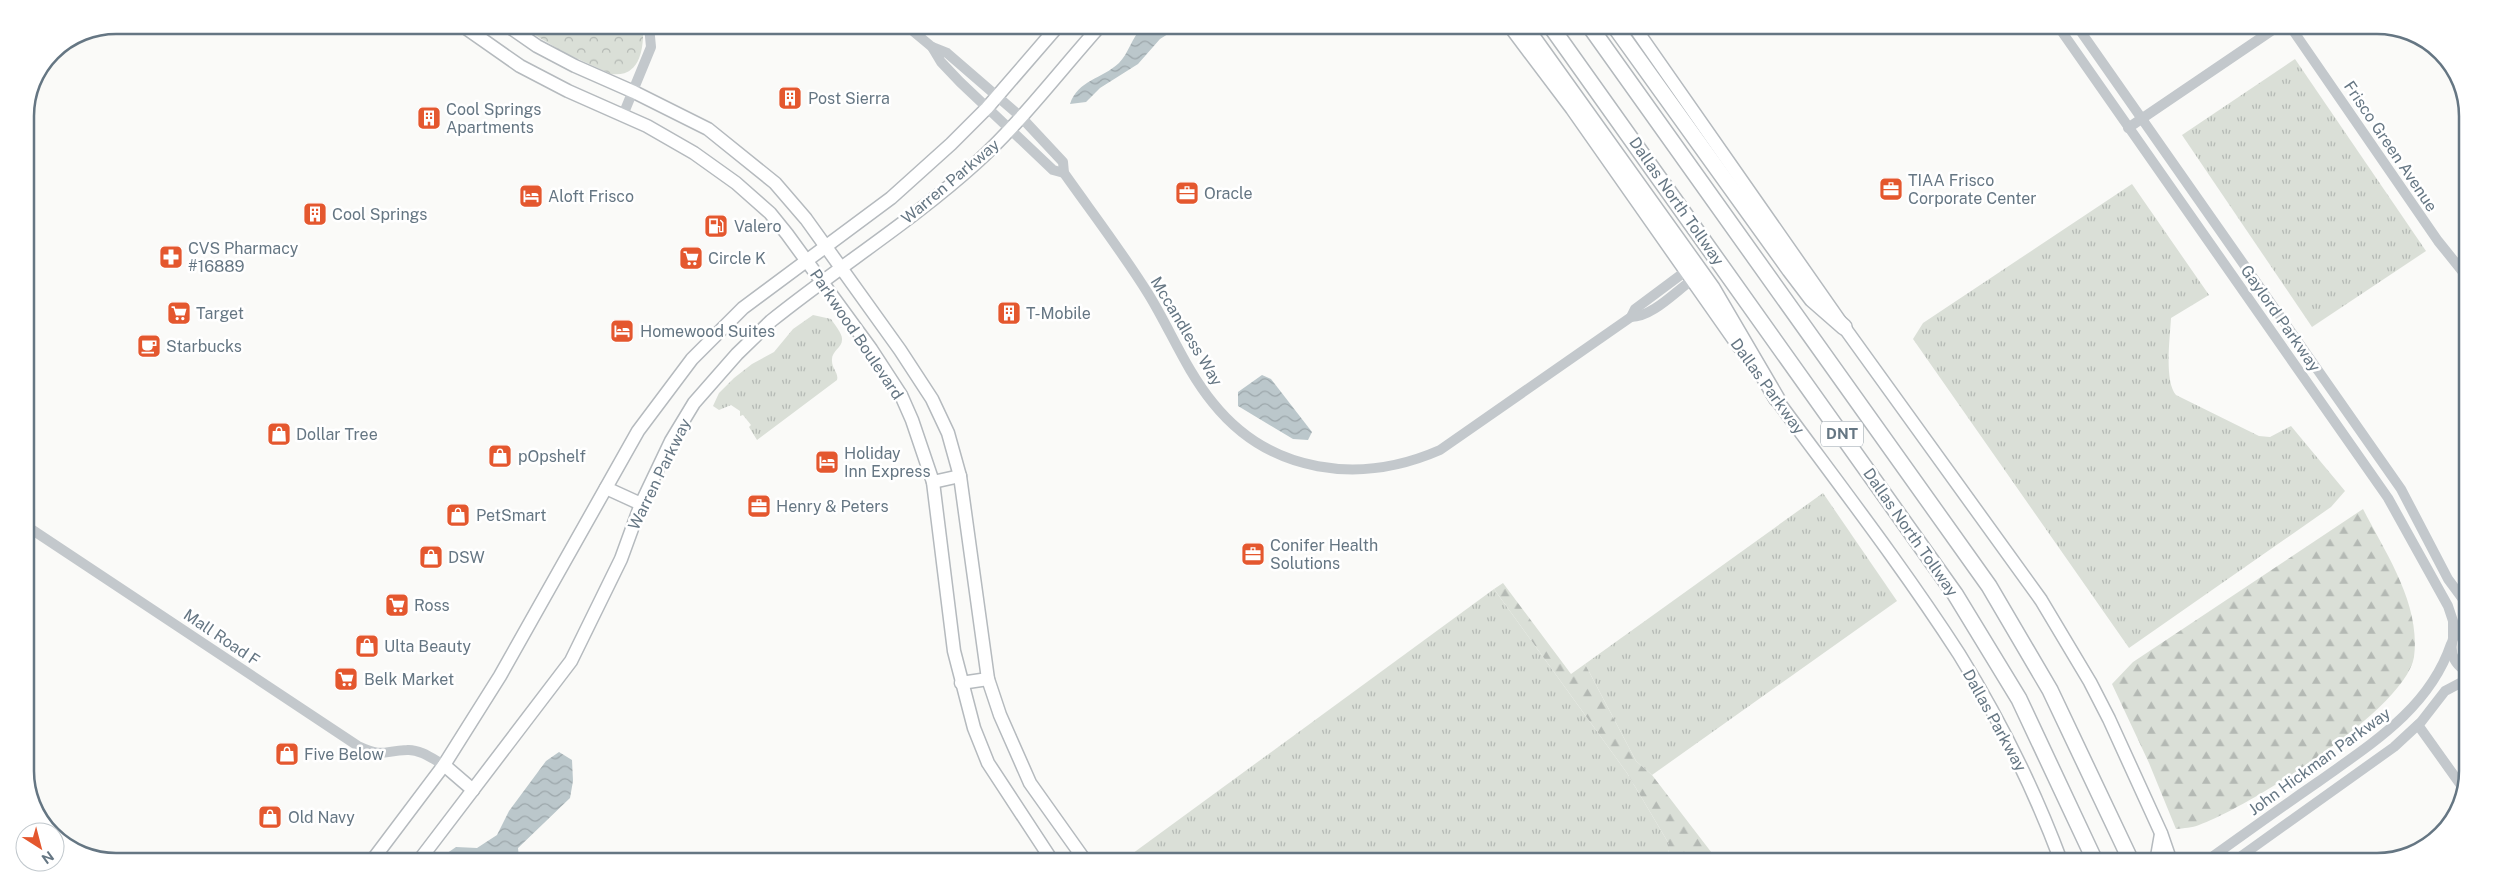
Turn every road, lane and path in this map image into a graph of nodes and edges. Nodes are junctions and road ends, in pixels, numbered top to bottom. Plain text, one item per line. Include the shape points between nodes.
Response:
1 (474, 34) edge
2 (520, 34) edge
3 (650, 34) edge
4 (916, 34) edge
5 (1051, 34) edge
6 (1093, 34) edge
7 (1516, 34) edge
8 (1530, 34) edge
9 (1556, 34) edge
10 (1596, 34) edge
11 (1620, 34) edge
12 (1639, 34) edge
13 (2063, 34) edge
14 (2082, 34) edge
15 (2268, 34) edge
16 (2295, 34) edge
17 (932, 48) junction
18 (634, 92) junction
19 (997, 97) junction
20 (987, 108) junction
21 (623, 115) junction
22 (1021, 117) junction
23 (2142, 119) junction
24 (2128, 128) junction
25 (1011, 129) junction
26 (1064, 173) junction
27 (826, 246) junction
28 (806, 260) junction
29 (2459, 267) edge
30 (842, 268) junction
31 (1689, 276) junction
32 (822, 282) junction
33 (1844, 327) junction
34 (2318, 370) junction
35 (2305, 380) junction
36 (1777, 399) junction
37 (960, 476) junction
38 (933, 482) junction
39 (606, 488) junction
40 (641, 504) junction
41 (2412, 511) junction
42 (2399, 519) junction
43 (34, 531) edge
44 (2459, 594) edge
45 (2459, 631) edge
46 (2452, 640) junction
47 (2459, 664) edge
48 (988, 679) junction
49 (961, 683) junction
50 (2459, 683) edge
51 (2418, 725) junction
52 (444, 765) junction
53 (2323, 778) junction
54 (2459, 782) edge
55 (472, 790) junction
56 (2332, 791) junction
57 (2161, 833) junction
58 (378, 853) edge
59 (425, 853) edge
60 (1046, 853) edge
61 (1080, 853) edge
62 (2058, 853) edge
63 (2091, 853) edge
64 (2127, 853) edge
65 (2158, 853) edge
66 (2168, 853) edge
67 (2218, 853) edge
68 (2246, 853) edge

1 - 21 main road, Parkwood Boulevard via 528,70
2 - 18 main road, Parkwood Boulevard via 575,66
3 - 18 street via 651,47
4 - 17 street
5 - 19 main road, Warren Parkway
6 - 22 main road, Warren Parkway
7 - 31 main road, Dallas Parkway
8 - 36 highway via 1712,288
9 - 63 highway, Dallas North Tollway / DNT via 1956,594 2019,699
10 - 64 highway, Dallas North Tollway / DNT via 1989,586 2050,690
11 - 33 highway via 1812,299
12 - 33 main road
13 - 24 street, Gaylord Parkway
14 - 23 street, Gaylord Parkway
15 - 23 street
16 - 29 street, Frisco Green Avenue
17 - 19 street, Mccandless Way via 947,54
17 - 20 street, Mccandless Way via 941,62
18 - 21 street
18 - 27 main road, Parkwood Boulevard via 716,135 785,193
19 - 20 main road, Warren Parkway
19 - 22 street, Mccandless Way
20 - 25 street, Mccandless Way
20 - 27 main road, Warren Parkway via 891,198
21 - 28 main road, Parkwood Boulevard via 694,153 736,182 770,213
22 - 25 main road, Warren Parkway
22 - 26 street, Mccandless Way via 1063,162
23 - 24 street
23 - 34 street, Gaylord Parkway
24 - 35 street, Gaylord Parkway
25 - 26 street, Mccandless Way via 1053,170
25 - 30 main road, Warren Parkway via 955,182
26 - 31 street, Mccandless Way via 1149,296 1186,363 1214,404 1250,439 1316,466 1372,469 1416,460 1440,450 1631,317 1635,309
27 - 28 main road, Warren Parkway
27 - 30 main road, Parkwood Boulevard
28 - 32 main road, Parkwood Boulevard
28 - 39 main road, Warren Parkway via 743,308 692,359 638,430
30 - 32 main road, Warren Parkway
30 - 37 main road, Parkwood Boulevard via 932,399 948,433
31 - 36 main road, Dallas Parkway
32 - 38 main road, Parkwood Boulevard via 901,395
32 - 40 main road, Warren Parkway via 752,338 702,392 671,441
33 - 57 main road via 2041,600 2090,682
34 - 35 street
34 - 41 street, Gaylord Parkway via 2402,490
35 - 42 street, Gaylord Parkway via 2388,498
36 - 62 main road, Dallas Parkway via 1962,660 2030,784
37 - 38 main road
37 - 48 main road, Parkwood Boulevard
38 - 49 main road, Parkwood Boulevard via 949,620
39 - 40 main road
39 - 52 main road, Warren Parkway via 500,676
40 - 55 main road, Warren Parkway via 620,558 571,661
41 - 42 street
41 - 44 street, Gaylord Parkway
42 - 46 street, Gaylord Parkway via 2448,606 2453,621
43 - 52 street, Mall Road F via 358,746 375,754 409,750
45 - 46 street, John Hickman Parkway
46 - 47 street, Gaylord Parkway via 2454,658
46 - 53 street, John Hickman Parkway via 2433,682 2404,717
48 - 49 main road
48 - 61 main road, Parkwood Boulevard via 1030,783
49 - 60 main road, Parkwood Boulevard via 988,763
50 - 51 street, John Hickman Parkway via 2445,691
51 - 54 street
51 - 56 street, John Hickman Parkway via 2394,747
52 - 55 main road
52 - 58 main road, Warren Parkway
53 - 56 street
53 - 67 street, John Hickman Parkway
55 - 59 main road, Warren Parkway
56 - 68 street, John Hickman Parkway
57 - 65 main road
57 - 66 main road

